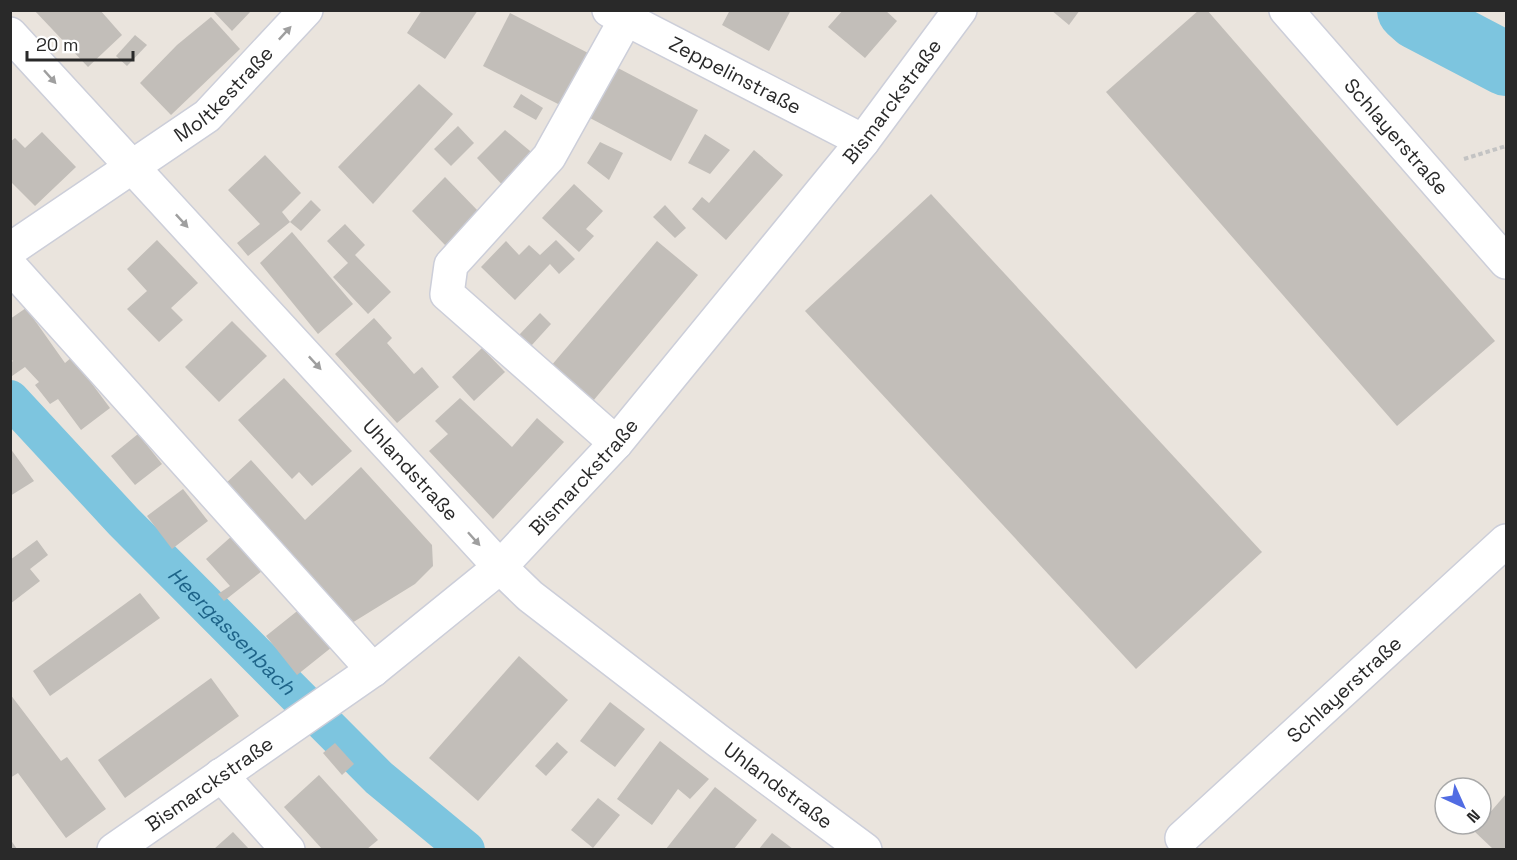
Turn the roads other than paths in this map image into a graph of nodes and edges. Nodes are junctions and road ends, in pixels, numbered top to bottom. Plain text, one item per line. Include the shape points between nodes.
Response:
1 (306, 10) edge
2 (960, 10) edge
3 (1286, 10) edge
4 (617, 15) edge
5 (10, 34) edge
6 (863, 141) junction
7 (132, 168) junction
8 (10, 254) edge
9 (1506, 262) edge
10 (10, 266) edge
11 (616, 443) junction
12 (1506, 541) edge
13 (500, 567) junction
14 (373, 670) junction
15 (221, 776) junction
16 (1182, 838) dead end
17 (114, 849) edge
18 (288, 849) edge
19 (865, 849) edge

7 -> 1 street, Moltkestraße via 207,116
2 - 6 street, Bismarckstraße
3 - 9 street, Schlayerstraße
4 - 6 street, Zeppelinstraße
4 - 11 street via 549,157 451,265 447,294
5 -> 7 street, Uhlandstraße
6 - 11 street, Bismarckstraße
7 - 8 street, Moltkestraße via 11,249
7 -> 13 street, Uhlandstraße
10 - 14 street
11 - 13 street, Bismarckstraße
12 - 16 street, Schlayerstraße
13 - 14 street, Bismarckstraße
13 - 19 street, Uhlandstraße via 567,625
14 - 15 street, Bismarckstraße
15 - 17 street, Bismarckstraße
15 - 18 street

